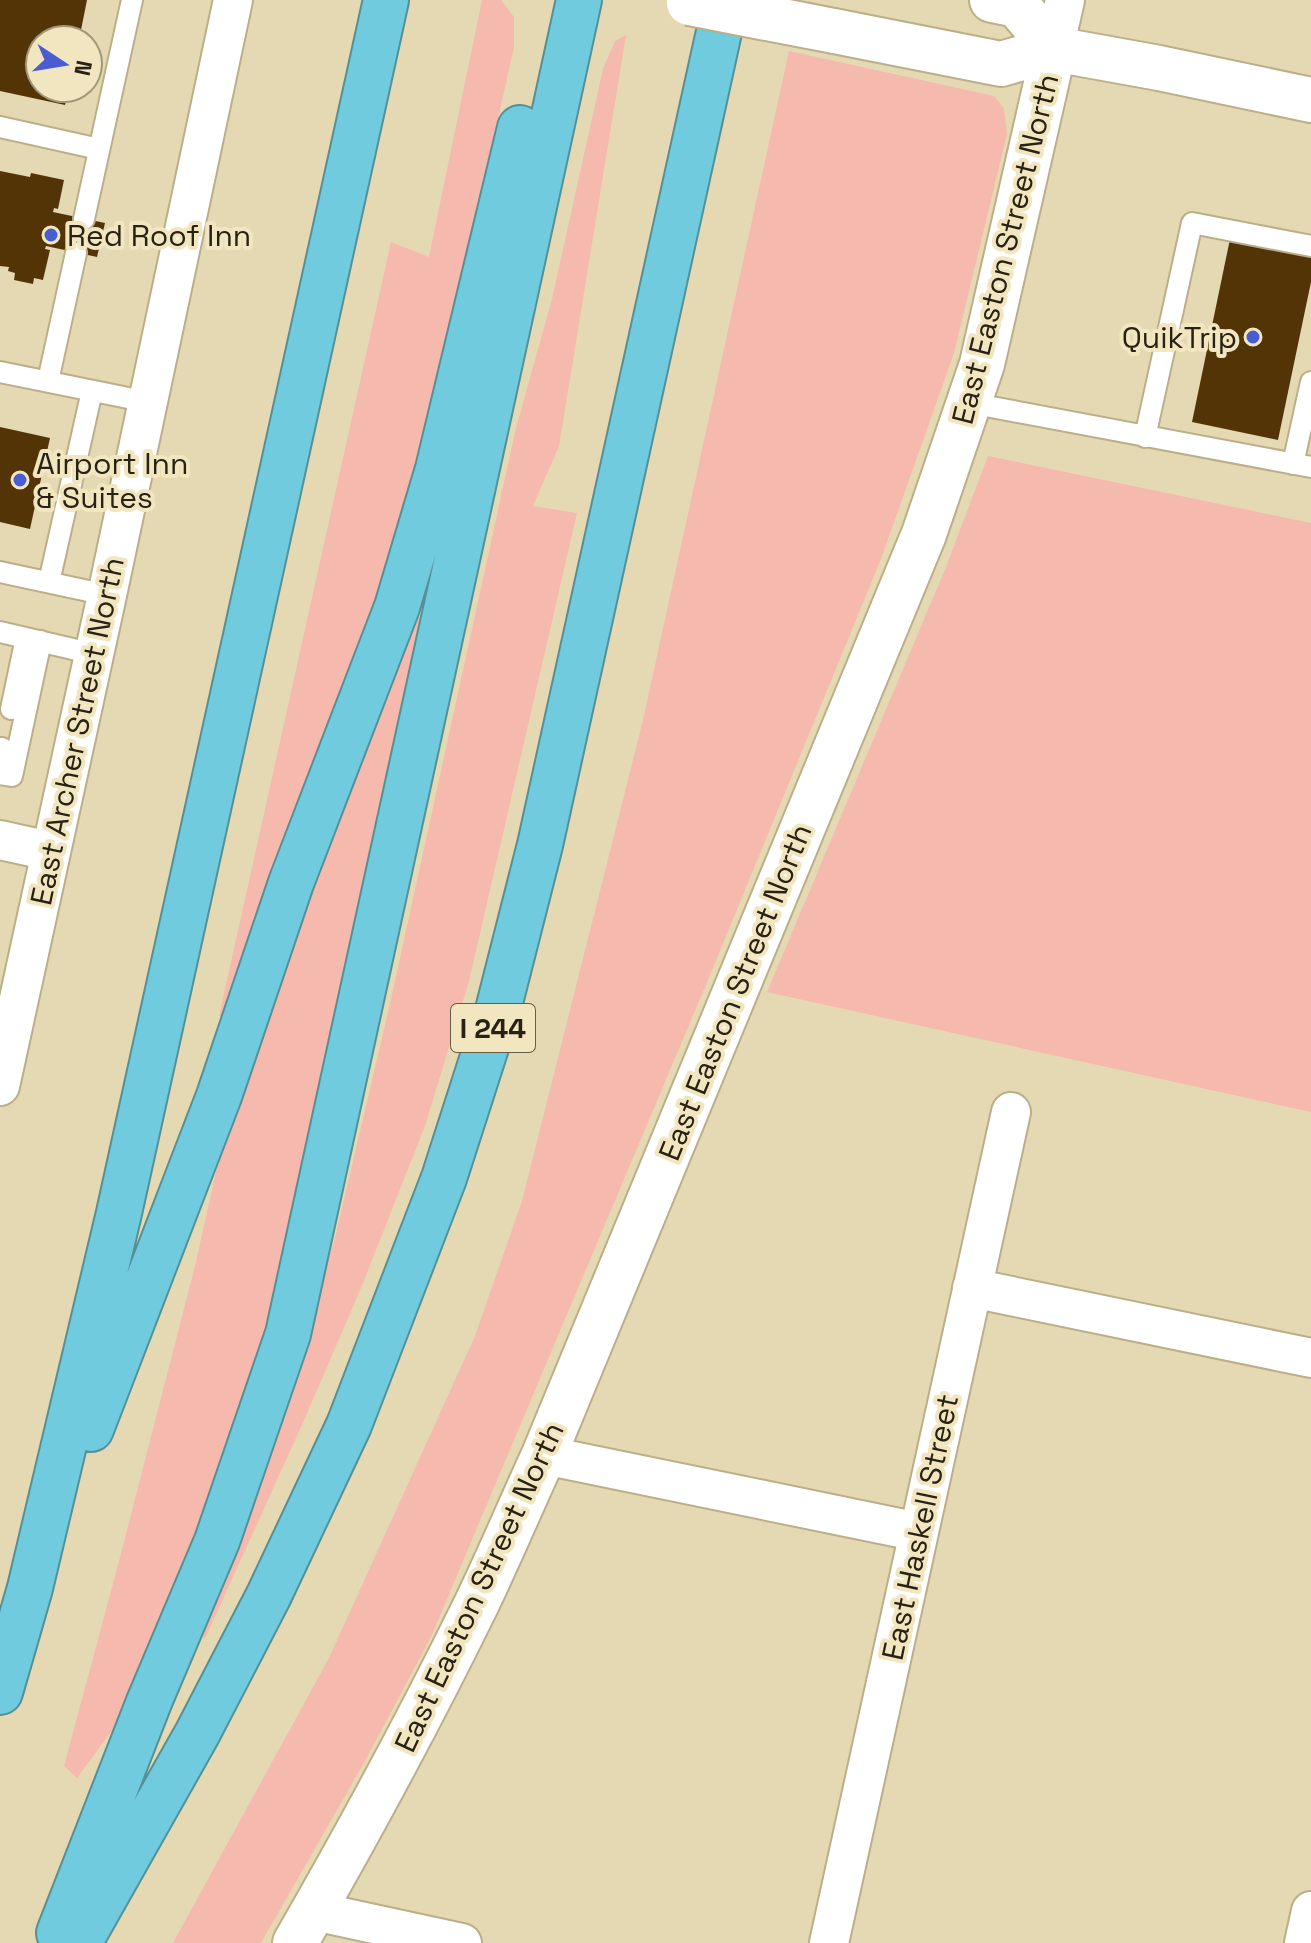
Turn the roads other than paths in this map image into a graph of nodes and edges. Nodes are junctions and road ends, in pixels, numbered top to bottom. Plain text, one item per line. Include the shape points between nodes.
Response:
1 (132, 0) edge
2 (233, 0) edge
3 (386, 0) edge
4 (550, 0) edge
5 (579, 0) edge
6 (992, 0) edge
7 (1065, 0) edge
8 (697, 1) edge
9 (1054, 49) junction
10 (1311, 100) edge
11 (0, 127) edge
12 (99, 149) junction
13 (84, 219) dead end
14 (1311, 246) edge
15 (76, 253) dead end
16 (0, 372) edge
17 (48, 381) junction
18 (1311, 382) edge
19 (92, 391) junction
20 (148, 402) junction
21 (970, 403) junction
22 (1145, 437) junction
23 (1302, 465) edge
24 (0, 572) edge
25 (49, 582) junction
26 (107, 595) junction
27 (0, 632) edge
28 (34, 640) junction
29 (94, 654) junction
30 (11, 709) dead end
31 (0, 774) edge
32 (0, 840) edge
33 (50, 851) junction
34 (0, 1086) edge
35 (1011, 1112) dead end
36 (972, 1288) junction
37 (1311, 1358) edge
38 (544, 1455) junction
39 (919, 1532) junction
40 (30, 1588) junction
41 (0, 1692) edge
42 (1311, 1911) edge
43 (305, 1927) edge
44 (55, 1943) edge
45 (79, 1943) edge
46 (462, 1943) edge
47 (829, 1943) edge
48 (1304, 1943) edge

1 - 12 lane
2 - 20 street, East Archer Street North
3 - 40 highway via 119,1213
4 - 40 highway via 438,469 397,607 291,883 213,1111
5 - 44 highway via 288,1334 217,1541
6 - 9 street via 1017,5
7 - 9 street, East Easton Street North
8 - 9 street, bridge via 1001,64
8 - 45 highway, I 244 via 540,845 498,1010 444,1178 349,1425 197,1734
9 - 10 street
9 - 21 street, East Easton Street North
11 - 12 lane
12 - 13 lane
14 - 22 lane via 1192,223
15 - 17 lane
16 - 17 lane
17 - 19 lane
18 - 23 lane
19 - 20 lane
19 - 25 lane
20 - 26 street, East Archer Street North
21 - 22 lane
21 - 38 street, East Easton Street North via 924,534
22 - 23 lane
24 - 25 lane
25 - 26 lane
26 - 29 street, East Archer Street North
27 - 28 lane
28 - 29 lane
28 - 30 lane
28 - 31 lane via 12,776
29 - 33 street, East Archer Street North
32 - 33 street
33 - 34 street, East Archer Street North
35 - 36 street, East Haskell Street
36 - 37 street
36 - 39 street, East Haskell Street
38 - 39 street
38 - 43 street, East Easton Street North via 446,1666
39 - 47 street, East Haskell Street
40 - 41 highway
42 - 48 street
43 - 46 street

